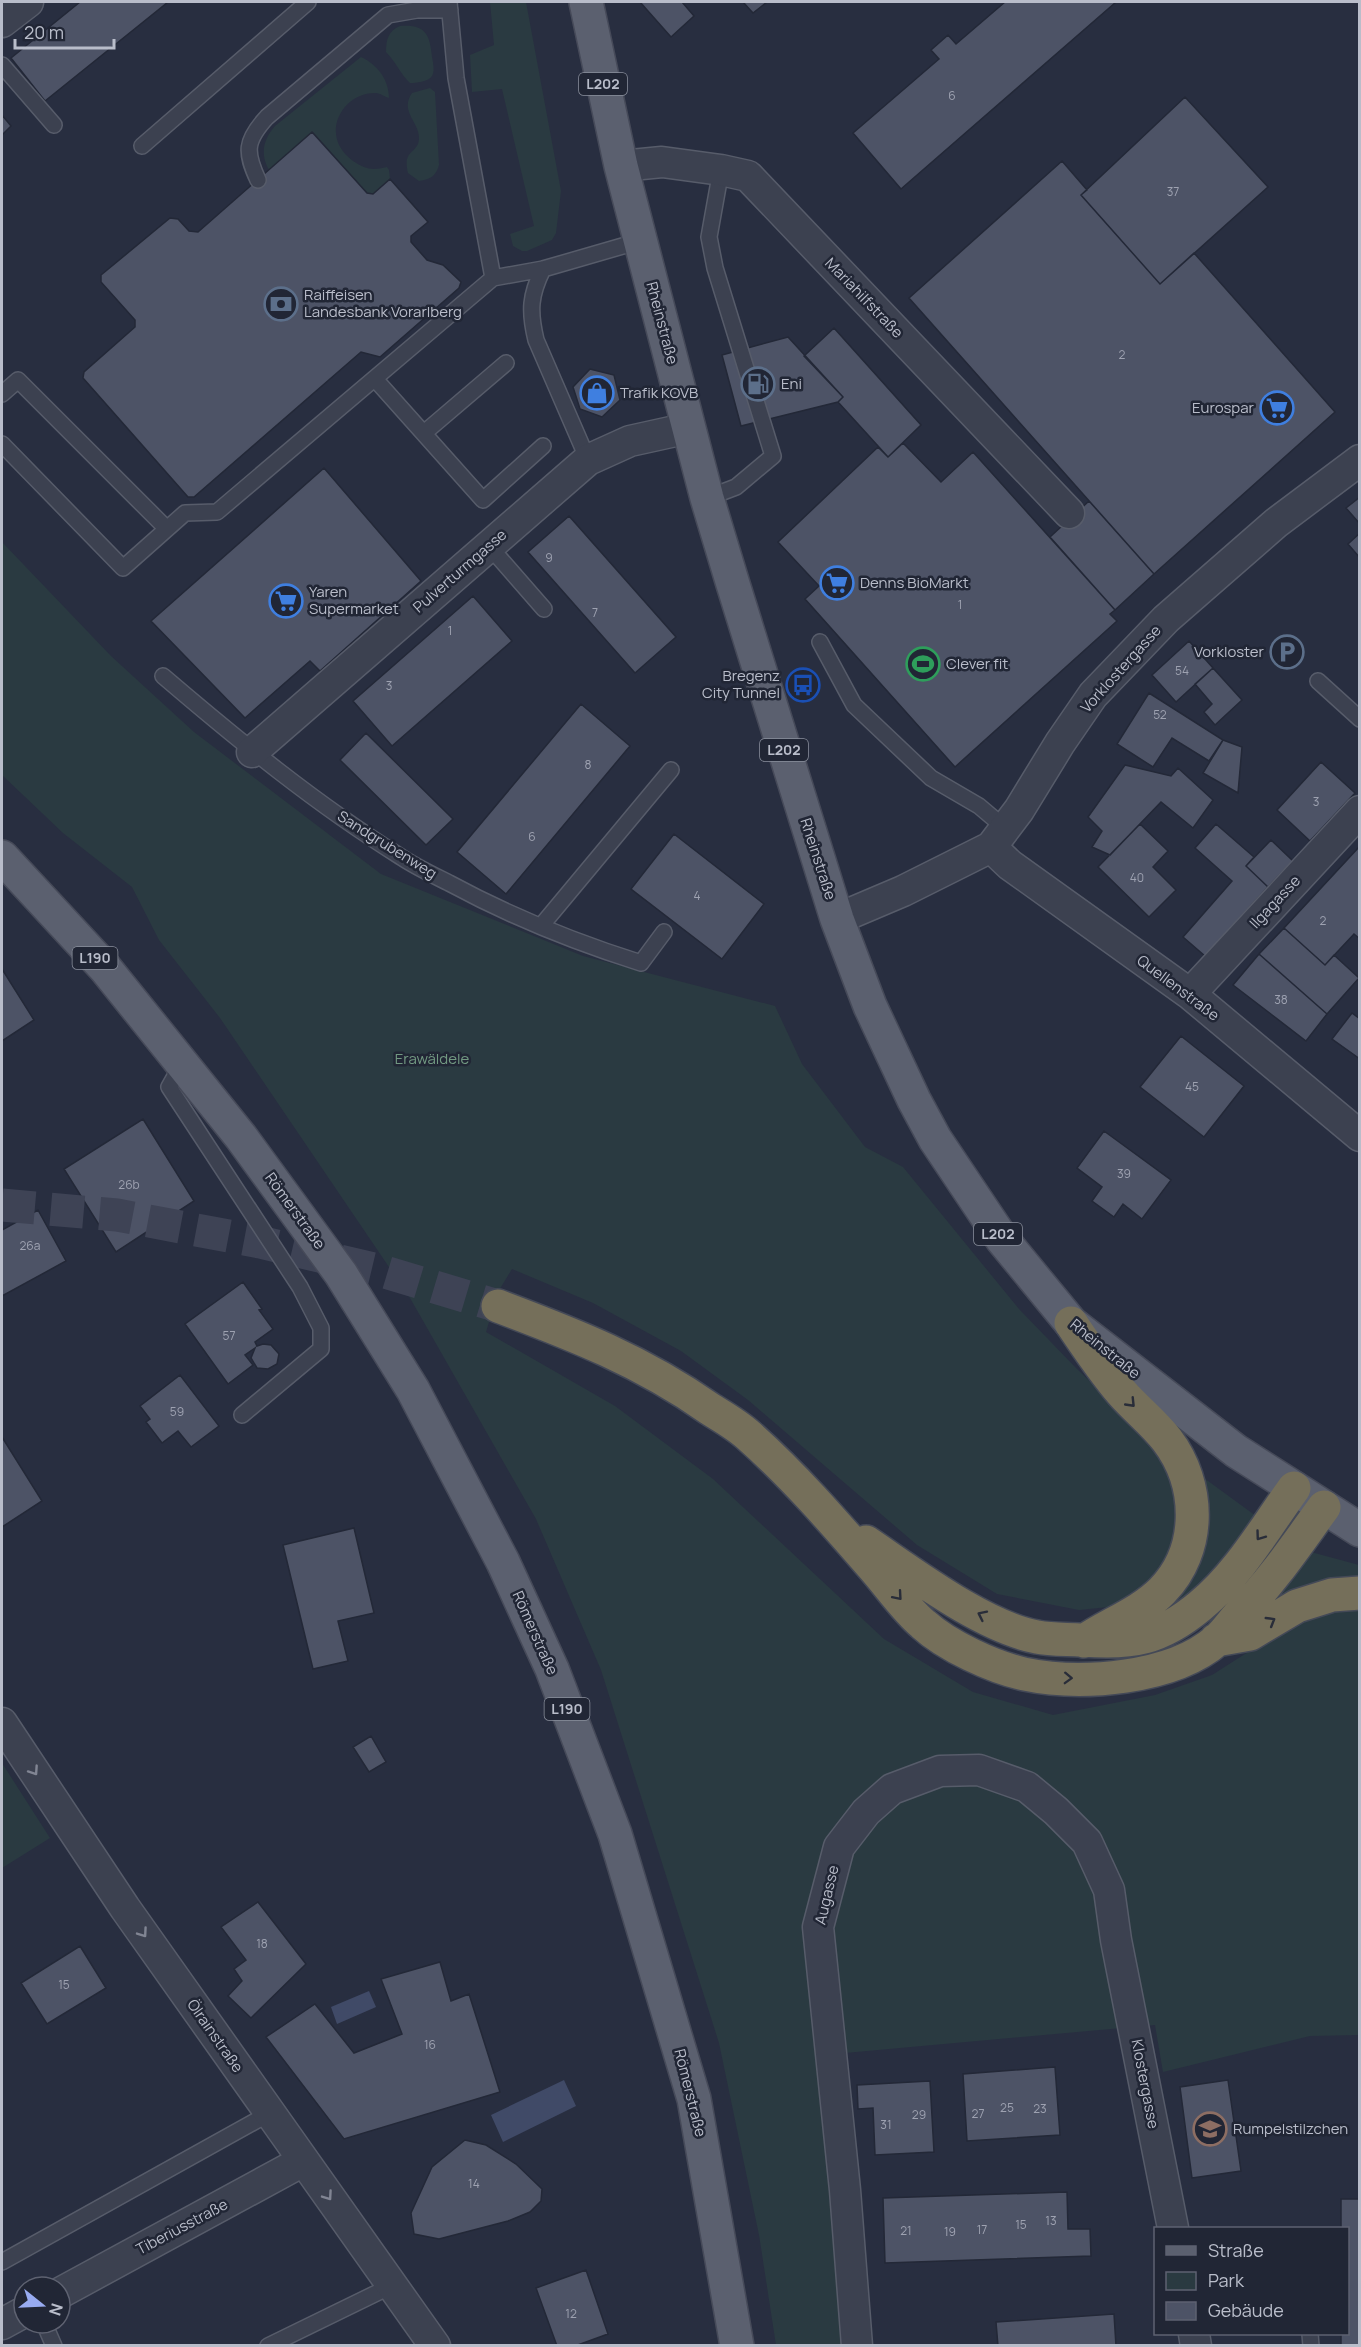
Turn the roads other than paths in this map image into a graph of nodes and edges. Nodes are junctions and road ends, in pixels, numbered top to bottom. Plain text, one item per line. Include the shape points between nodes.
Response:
1 (28, 2) edge
2 (308, 2) edge
3 (586, 2) edge
4 (450, 6) edge
5 (2, 22) edge
6 (2, 65) edge
7 (54, 125) dead end
8 (142, 146) dead end
9 (621, 166) junction
10 (721, 170) junction
11 (258, 180) dead end
12 (640, 241) junction
13 (543, 269) junction
14 (493, 278) junction
15 (506, 363) dead end
16 (375, 379) junction
17 (2, 394) edge
18 (689, 428) junction
19 (424, 433) junction
20 (2, 444) edge
21 (543, 446) dead end
22 (588, 460) junction
23 (1359, 460) edge
24 (708, 498) junction
25 (1069, 513) dead end
26 (167, 529) junction
27 (489, 546) junction
28 (543, 609) dead end
29 (819, 642) dead end
30 (163, 676) dead end
31 (1318, 681) dead end
32 (1359, 719) edge
33 (252, 752) junction
34 (671, 770) dead end
35 (1359, 811) edge
36 (998, 837) junction
37 (2, 857) edge
38 (837, 919) junction
39 (541, 926) junction
40 (664, 932) dead end
41 (1190, 994) junction
42 (182, 1064) junction
43 (1359, 1136) edge
44 (498, 1306) tunnel mouth
45 (1071, 1323) junction
46 (242, 1415) dead end
47 (1294, 1488) junction
48 (1323, 1508) junction
49 (832, 1520) junction
50 (1359, 1530) edge
51 (1359, 1593) edge
52 (1216, 1640) junction
53 (1084, 1641) junction
54 (2, 1723) edge
55 (1116, 1940) joint
56 (270, 2113) junction
57 (303, 2161) junction
58 (1173, 2227) edge
59 (2, 2262) edge
60 (72, 2286) edge
61 (391, 2286) junction
62 (268, 2346) edge
63 (435, 2346) edge
64 (737, 2346) edge
65 (857, 2346) edge

1 - 5 street
2 - 8 lane
3 - 9 main road, Rheinstraße / L202
4 - 11 lane via 388,15 267,117 256,129 248,153
4 - 14 lane via 456,78
6 - 7 lane
9 - 10 street, Mariahilfstraße via 662,162
9 - 12 main road, Rheinstraße / L202
10 - 24 lane via 709,237 773,456 736,487
10 - 25 street, Mariahilfstraße via 748,176
12 - 13 lane
12 - 18 main road, Rheinstraße / L202
13 - 14 lane
13 - 22 lane via 534,287 531,321
14 - 16 lane
15 - 19 lane
16 - 19 lane
16 - 26 lane via 217,512 185,513
17 - 26 lane via 18,380
18 - 22 street, Pulverturmgasse via 630,441
18 - 24 main road, Rheinstraße / L202
19 - 21 lane via 483,500
20 - 26 lane via 123,568
22 - 27 street, Pulverturmgasse
23 - 36 street, Vorklostergasse via 1276,523 1166,619 1093,695
24 - 38 main road, Rheinstraße / L202
27 - 28 lane
27 - 33 street, Pulverturmgasse
29 - 36 lane via 854,705 932,778 979,806
30 - 33 lane, Sandgrubenweg
31 - 32 lane
33 - 39 lane, Sandgrubenweg via 403,859 500,910
34 - 39 lane
35 - 41 street, Ilgagasse
36 - 38 street, Vorklostergasse via 903,891
36 - 41 street, Quellenstraße via 1010,865
37 - 42 main road, Römerstraße / L190 via 105,968
38 - 45 main road, Rheinstraße / L202 via 870,1006 934,1139 1002,1239
39 - 40 lane, Sandgrubenweg via 641,963
41 - 43 street, Quellenstraße
42 - 46 lane via 169,1087 300,1287 321,1328 321,1349
42 - 64 main road, Römerstraße / L190 via 341,1274 413,1390 503,1562 552,1669 615,1834 694,2099
44 - 49 highway via 634,1361 694,1398 747,1434
45 - 47 main road, Rheinstraße / L202 via 1221,1440
45 -> 53 highway via 1122,1394 1167,1439 1189,1487 1193,1518 1181,1567 1161,1592
47 - 48 main road, Rheinstraße / L202
47 -> 53 highway via 1229,1578 1201,1606 1151,1637 1118,1643
48 - 50 main road, Rheinstraße / L202
48 - 52 highway via 1271,1582
49 -> 52 highway via 923,1624 987,1661 1024,1674 1067,1679 1147,1671 1186,1659
53 -> 49 highway via 1036,1637 977,1614
52 -> 51 highway via 1250,1634 1297,1606 1332,1595
54 -> 56 street, Ölrainstraße via 125,1908
55 - 58 street, Klostergasse
55 - 65 street, Augasse via 1109,1890 1087,1842 1027,1787 980,1770 940,1771 892,1789 866,1812 839,1847 818,1927
56 - 57 street, Ölrainstraße
56 - 59 lane
57 - 60 street, Tiberiusstraße
57 -> 61 street, Ölrainstraße
61 - 62 lane
61 - 63 street, Ölrainstraße

